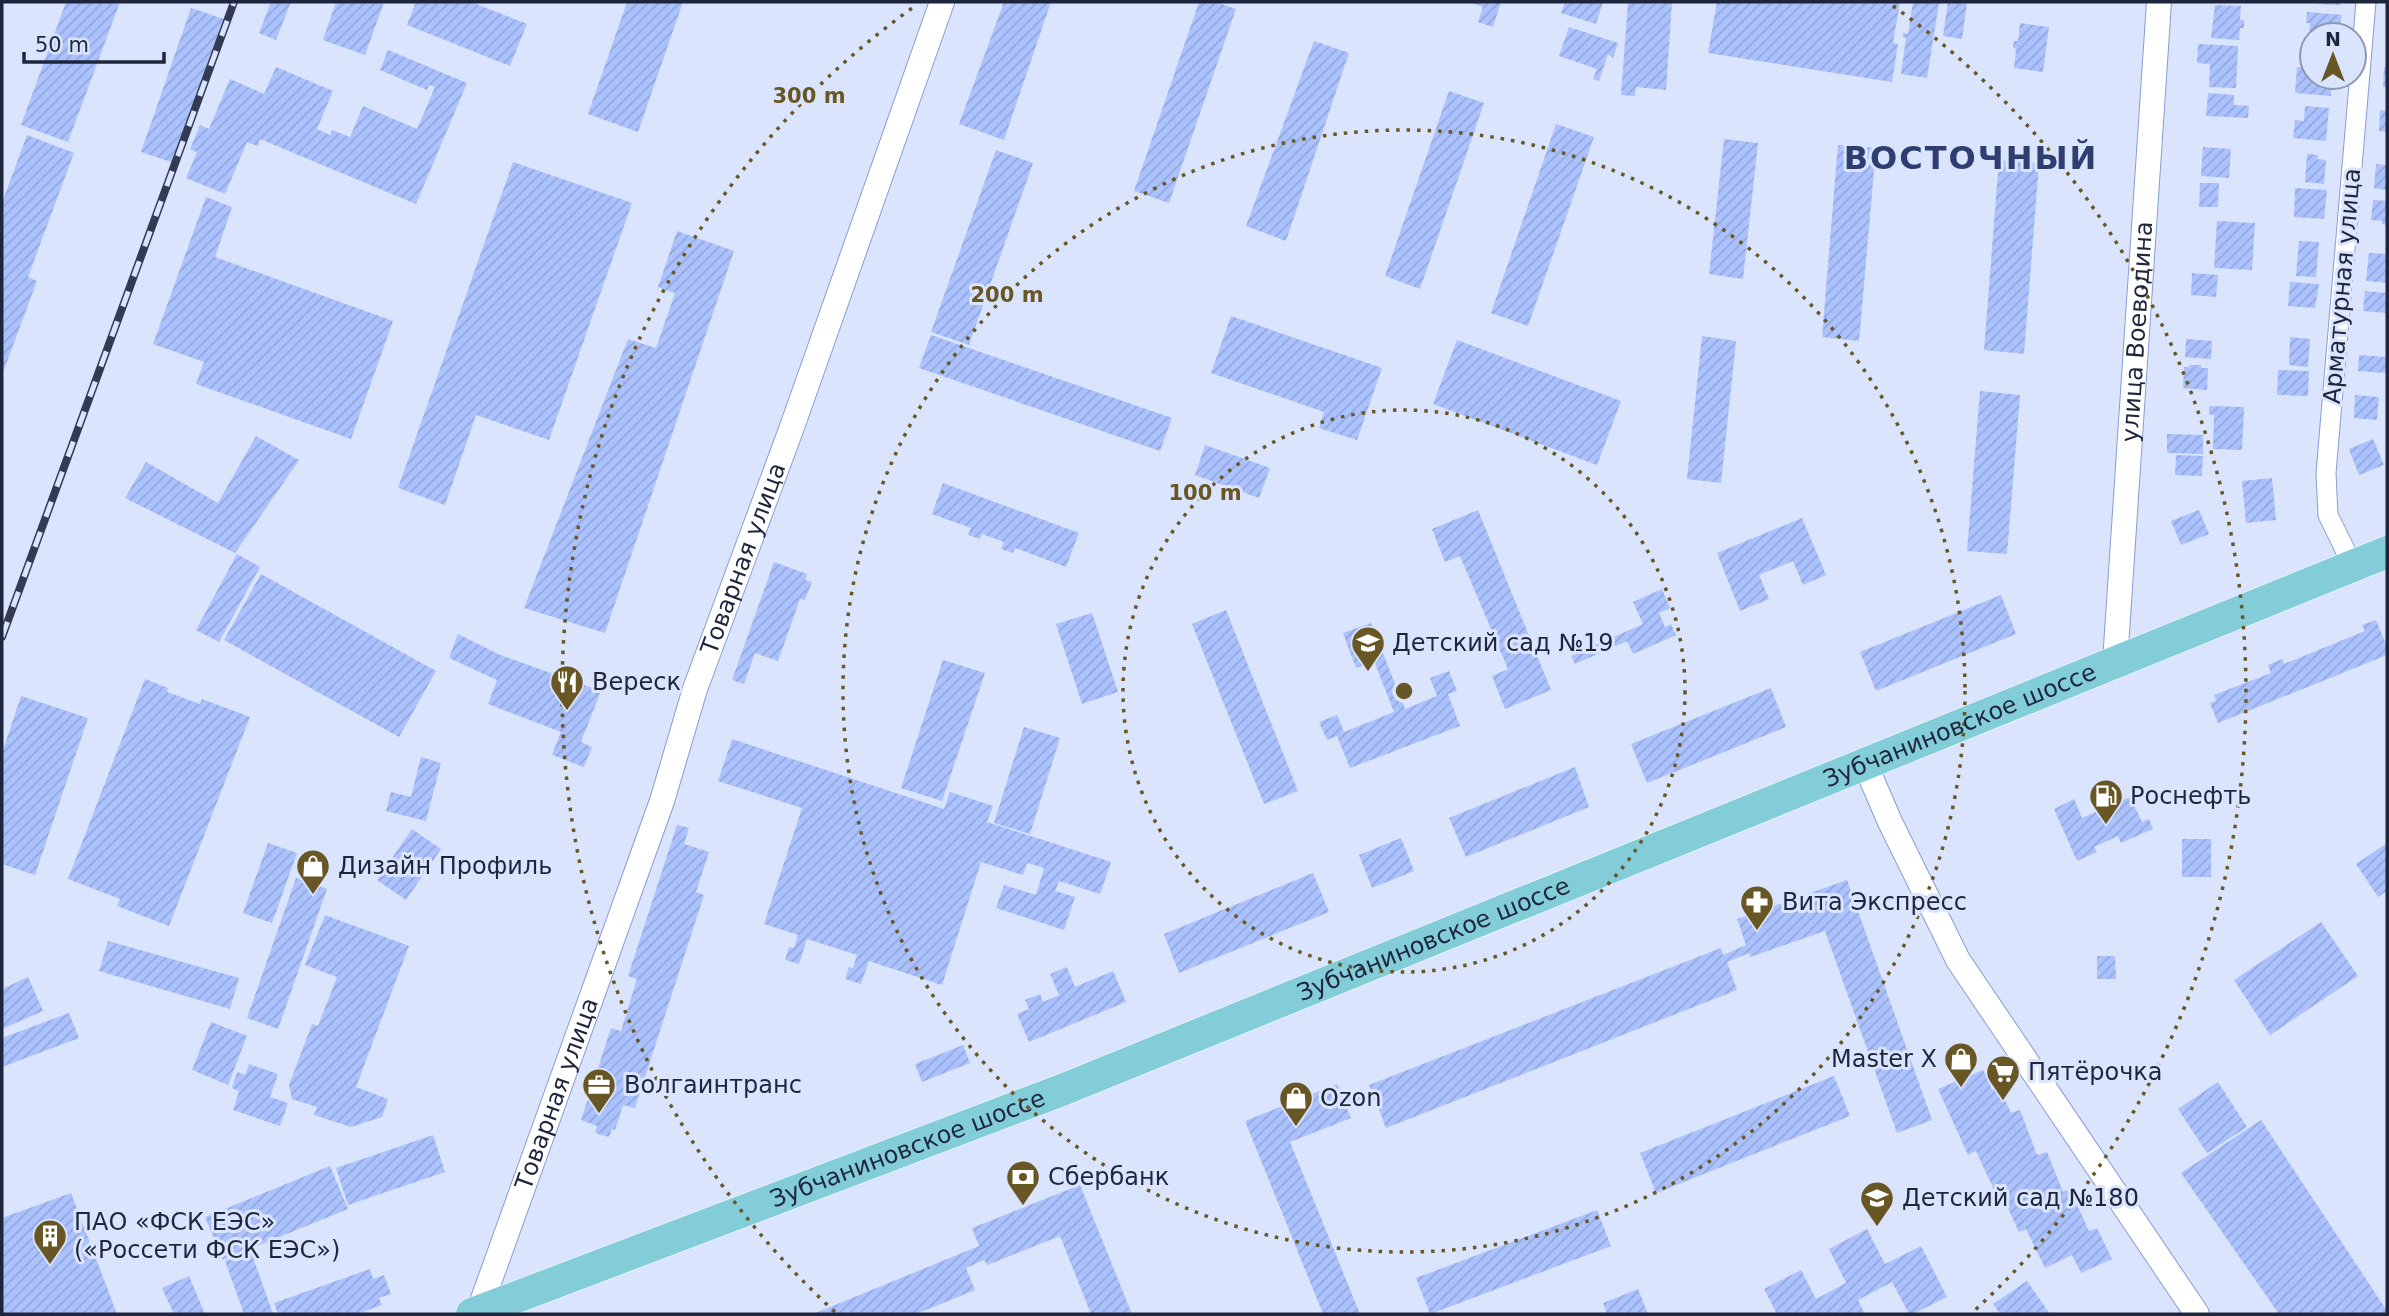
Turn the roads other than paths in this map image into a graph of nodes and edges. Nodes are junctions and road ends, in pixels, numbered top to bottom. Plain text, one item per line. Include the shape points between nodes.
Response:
1 (942, 2) edge
2 (2159, 2) edge
3 (2366, 2) edge
4 (2387, 552) edge
5 (2353, 566) junction
6 (2115, 662) junction
7 (1865, 764) junction
8 (475, 1314) edge
9 (2197, 1314) edge

1 - 8 street, Товарная улица via 695,689 662,801
2 - 6 street, улица Воеводина
3 - 5 street, Арматурная улица via 2326,473 2328,515
4 - 5 main road, Зубчаниновское шоссе
5 - 6 main road, Зубчаниновское шоссе
6 - 7 main road, Зубчаниновское шоссе
7 - 8 main road, Зубчаниновское шоссе via 1062,1090
7 - 9 street via 1958,960

